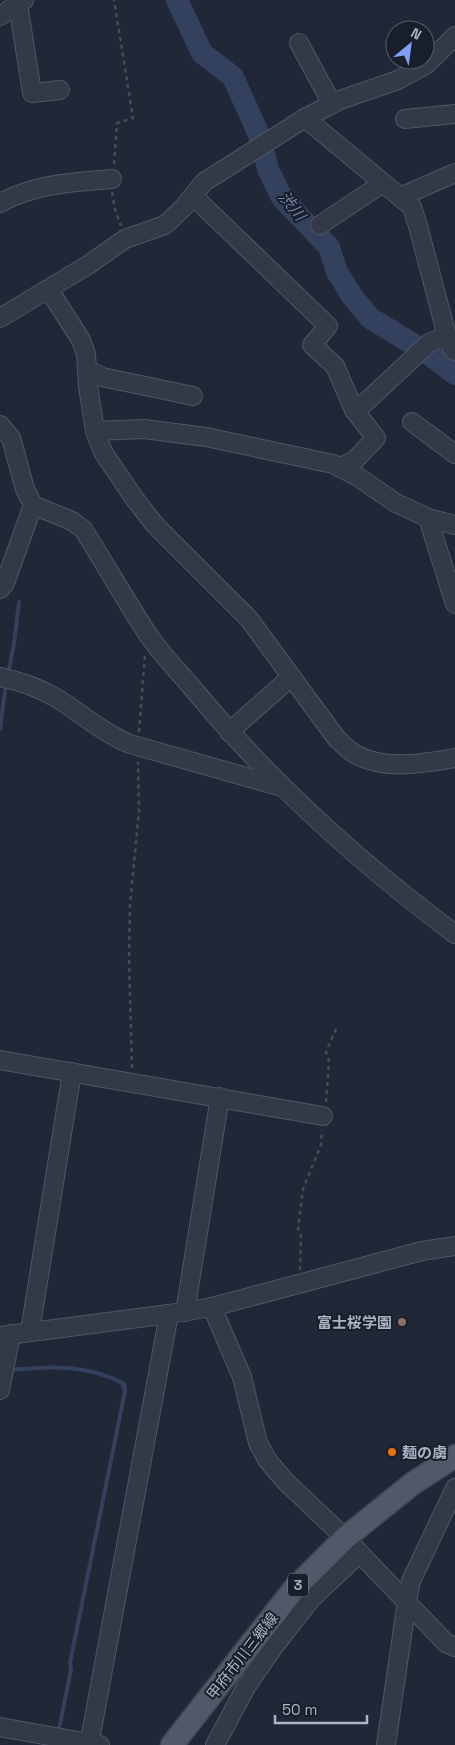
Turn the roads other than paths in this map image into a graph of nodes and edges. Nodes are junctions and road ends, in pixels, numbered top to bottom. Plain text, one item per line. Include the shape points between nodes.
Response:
1 (21, 2) edge
2 (0, 16) edge
3 (455, 36) edge
4 (299, 43) dead end
5 (60, 90) dead end
6 (332, 104) junction
7 (455, 114) edge
8 (305, 118) junction
9 (405, 119) dead end
10 (455, 173) edge
11 (112, 179) road end
12 (383, 183) junction
13 (193, 196) junction
14 (400, 198) junction
15 (0, 203) edge
16 (320, 225) dead end
17 (49, 290) junction
18 (0, 318) edge
19 (451, 343) edge
20 (87, 369) junction
21 (192, 396) dead end
22 (354, 410) junction
23 (412, 422) dead end
24 (0, 425) edge
25 (95, 431) junction
26 (455, 454) edge
27 (339, 467) junction
28 (33, 505) junction
29 (428, 518) junction
30 (455, 525) edge
31 (0, 589) edge
32 (455, 604) edge
33 (0, 677) edge
34 (291, 677) junction
35 (229, 732) junction
36 (455, 758) edge
37 (283, 787) junction
38 (455, 934) edge
39 (0, 1060) edge
40 (72, 1072) junction
41 (220, 1097) junction
42 (323, 1116) road end
43 (455, 1246) edge
44 (212, 1307) junction
45 (177, 1313) junction
46 (30, 1331) junction
47 (5, 1335) edge
48 (0, 1390) edge
49 (455, 1456) edge
50 (455, 1488) edge
51 (352, 1545) junction
52 (407, 1601) junction
53 (455, 1647) edge
54 (0, 1727) edge
55 (93, 1744) edge
56 (172, 1745) edge
57 (215, 1745) edge
58 (386, 1745) edge

1 - 2 street
1 - 5 street via 32,92
3 - 6 street via 427,64 398,80
4 - 6 street
6 - 8 street
7 - 9 street
8 - 12 street
8 - 13 street via 204,182
10 - 14 street
11 - 15 street via 57,184 17,194
12 - 14 street
12 - 16 street
13 - 17 street via 165,225 125,239
13 - 22 street via 328,326 312,344 335,366
14 - 19 street via 412,207
17 - 18 street
17 - 20 street via 81,340
19 - 22 street via 423,349
20 - 21 street via 102,377
20 - 25 street
22 - 27 street via 376,438 354,461
23 - 26 street
24 - 28 street via 11,438 25,489
25 - 27 street via 144,429 206,436
25 - 34 street via 103,452 155,525 249,619
27 - 29 street via 396,503
28 - 31 street
28 - 35 street via 83,529 150,637
29 - 30 street
29 - 32 street
33 - 37 street via 41,690 114,737 138,747
34 - 35 street
34 - 36 street via 337,739 356,755 396,765
35 - 37 street
37 - 38 street via 346,847
39 - 40 street
40 - 41 street
40 - 46 street
41 - 42 street
41 - 45 street
43 - 44 street via 422,1251
44 - 45 street
44 - 51 street via 242,1377 258,1443 265,1455 286,1482
45 - 46 street
45 - 55 street
46 - 47 street
47 - 48 street
49 - 51 main road, 甲府市川三郷線 / 3 via 412,1484
50 - 52 street via 411,1581
51 - 52 street
51 - 56 main road, 甲府市川三郷線 / 3 via 294,1589
51 - 57 street via 272,1649 246,1687
52 - 53 street via 446,1642
52 - 58 street
54 - 55 street

